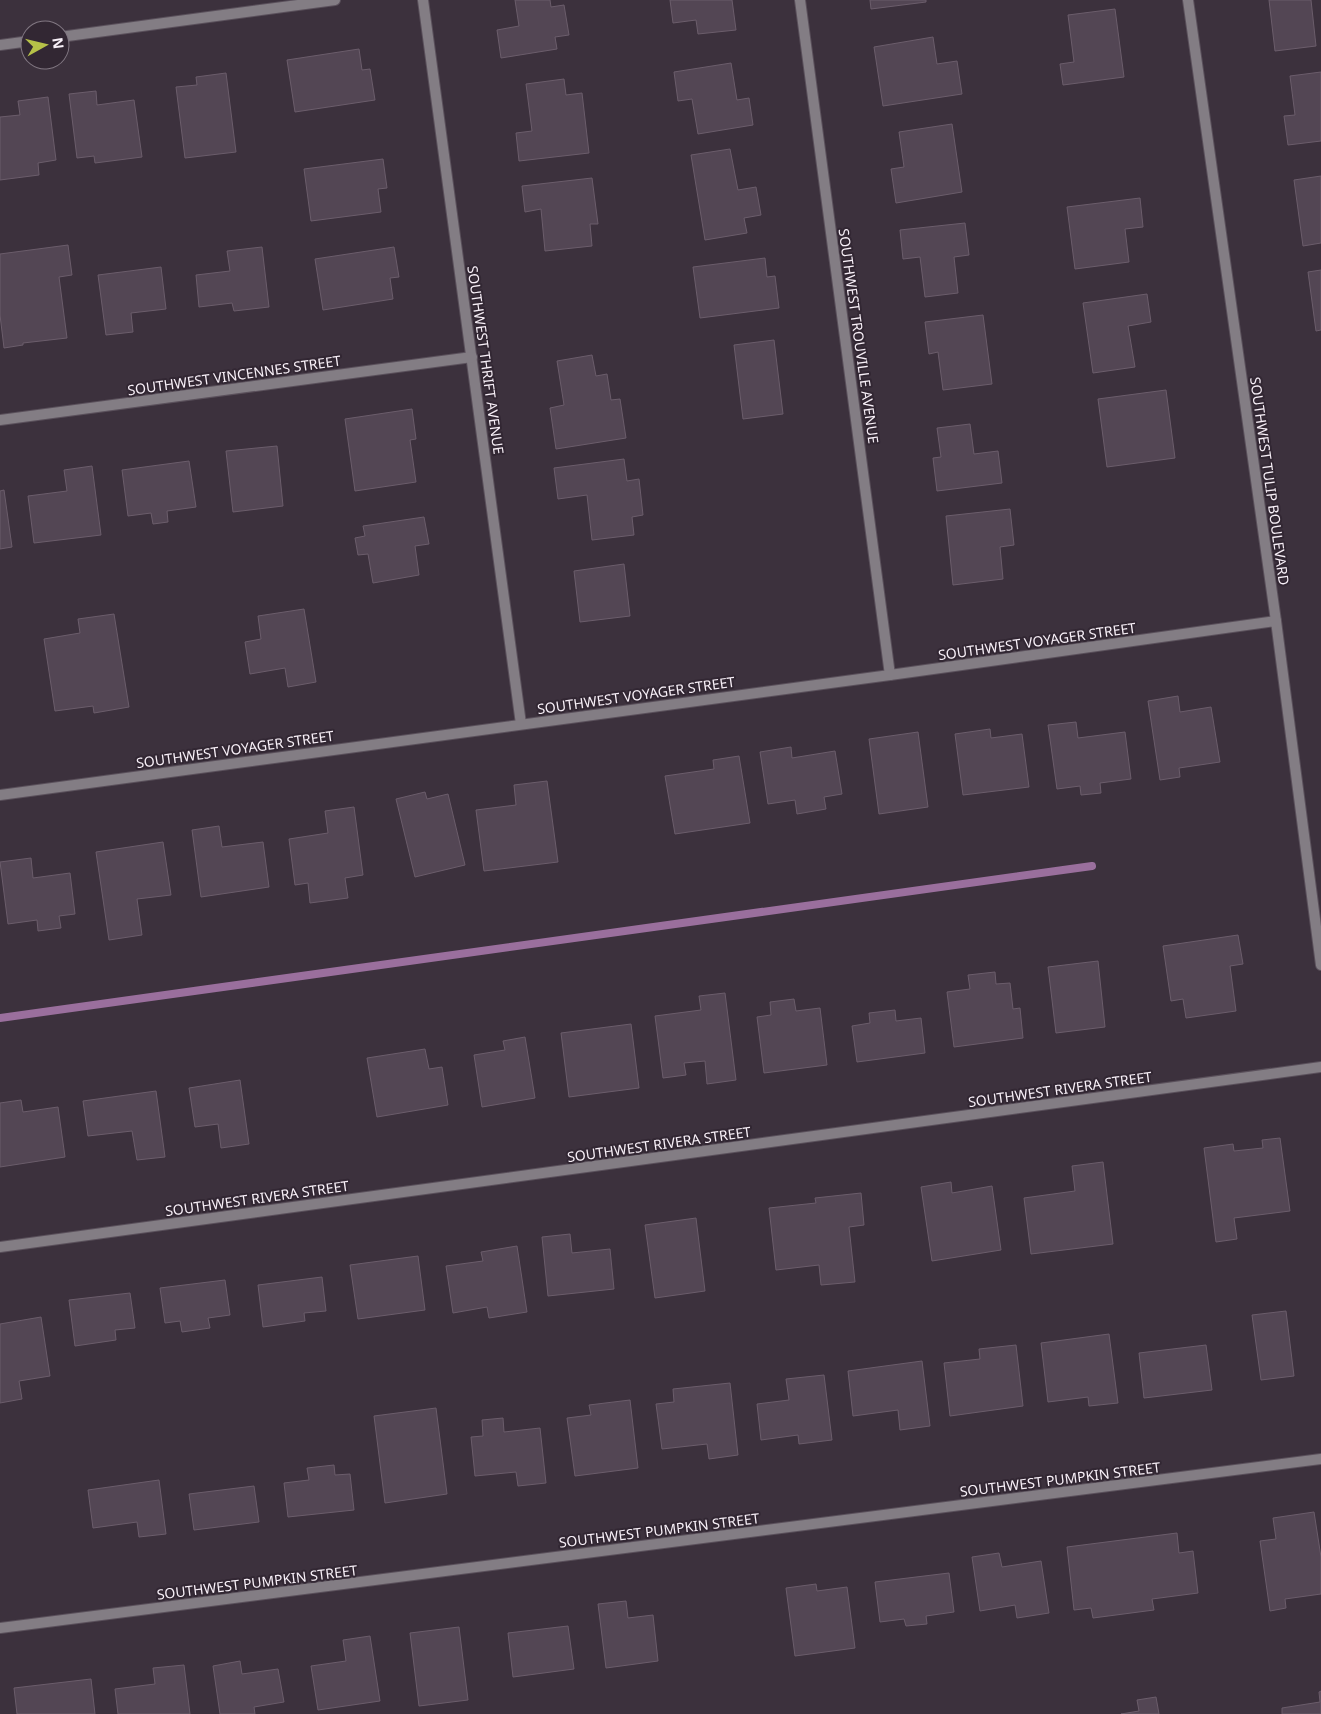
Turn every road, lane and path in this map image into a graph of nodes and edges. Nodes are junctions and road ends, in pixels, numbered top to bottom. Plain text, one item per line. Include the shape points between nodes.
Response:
1 (336, 0) edge
2 (423, 0) edge
3 (800, 0) edge
4 (1188, 0) edge
5 (70, 36) edge
6 (20, 42) edge
7 (0, 45) edge
8 (472, 357) junction
9 (0, 420) edge
10 (1276, 621) junction
11 (890, 675) junction
12 (521, 724) junction
13 (0, 794) edge
14 (1321, 965) edge
15 (1321, 1067) edge
16 (0, 1248) edge
17 (1321, 1459) edge
18 (0, 1628) edge

1 - 5 street
2 - 8 street, SOUTHWEST THRIFT AVENUE
3 - 11 street, SOUTHWEST TROUVILLE AVENUE
4 - 10 street, SOUTHWEST TULIP BOULEVARD
6 - 7 street
8 - 9 street, SOUTHWEST VINCENNES STREET
8 - 12 street, SOUTHWEST THRIFT AVENUE
10 - 11 street, SOUTHWEST VOYAGER STREET
10 - 14 street, SOUTHWEST TULIP BOULEVARD
11 - 12 street, SOUTHWEST VOYAGER STREET
12 - 13 street, SOUTHWEST VOYAGER STREET
15 - 16 street, SOUTHWEST RIVERA STREET
17 - 18 street, SOUTHWEST PUMPKIN STREET

